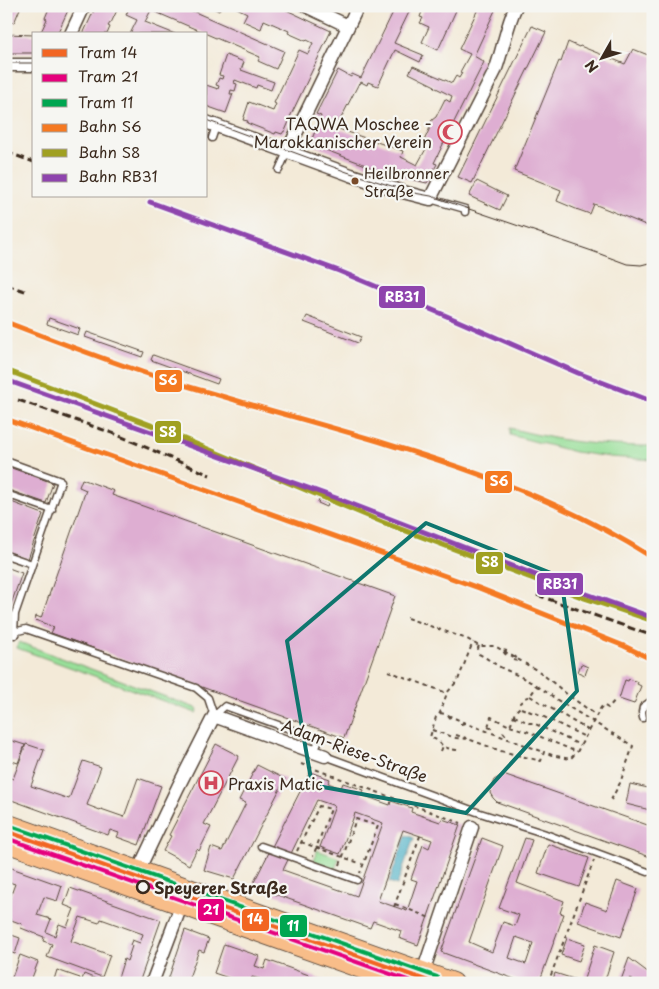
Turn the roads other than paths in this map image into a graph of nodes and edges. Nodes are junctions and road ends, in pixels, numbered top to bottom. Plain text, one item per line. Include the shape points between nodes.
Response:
1 (84, 6) edge
2 (306, 6) edge
3 (358, 6) edge
4 (516, 6) edge
5 (348, 26) junction
6 (72, 32) edge
7 (6, 65) edge
8 (32, 65) edge
9 (212, 129) edge
10 (287, 152) junction
11 (279, 170) dead end
12 (430, 198) junction
13 (465, 212) dead end
14 (6, 461) edge
15 (6, 494) edge
16 (52, 510) junction
17 (6, 555) edge
18 (32, 564) junction
19 (10, 631) edge
20 (653, 701) edge
21 (214, 716) junction
22 (643, 718) dead end
23 (320, 754) joint
24 (478, 812) junction
25 (6, 824) edge
26 (472, 828) joint
27 (6, 842) edge
28 (261, 846) dead end
29 (138, 871) junction
30 (648, 872) dead end
31 (358, 880) road end
32 (185, 896) junction
33 (378, 971) edge
34 (423, 972) junction
35 (152, 983) edge
36 (403, 983) edge
37 (453, 983) edge

1 - 6 street
2 - 5 street
3 - 5 street
4 - 12 street via 495,71
5 - 10 street
7 - 8 street
9 - 10 street
10 - 11 lane
10 - 12 street
12 - 13 lane
14 - 16 lane via 61,481
15 - 16 lane
16 - 18 lane
17 - 18 lane
18 - 19 lane
19 - 21 lane via 26,629 196,688 208,698
20 - 22 lane via 644,706
21 - 23 street, Adam-Riese-Straße
21 - 29 street
23 - 24 lane, Adam-Riese-Straße
24 - 26 lane
24 - 30 lane, Adam-Riese-Straße
25 - 29 main road
26 - 34 street
27 - 32 main road
28 - 31 lane
29 - 32 main road
32 - 33 main road
32 - 35 street
33 - 34 main road
33 - 36 main road
34 - 37 main road

